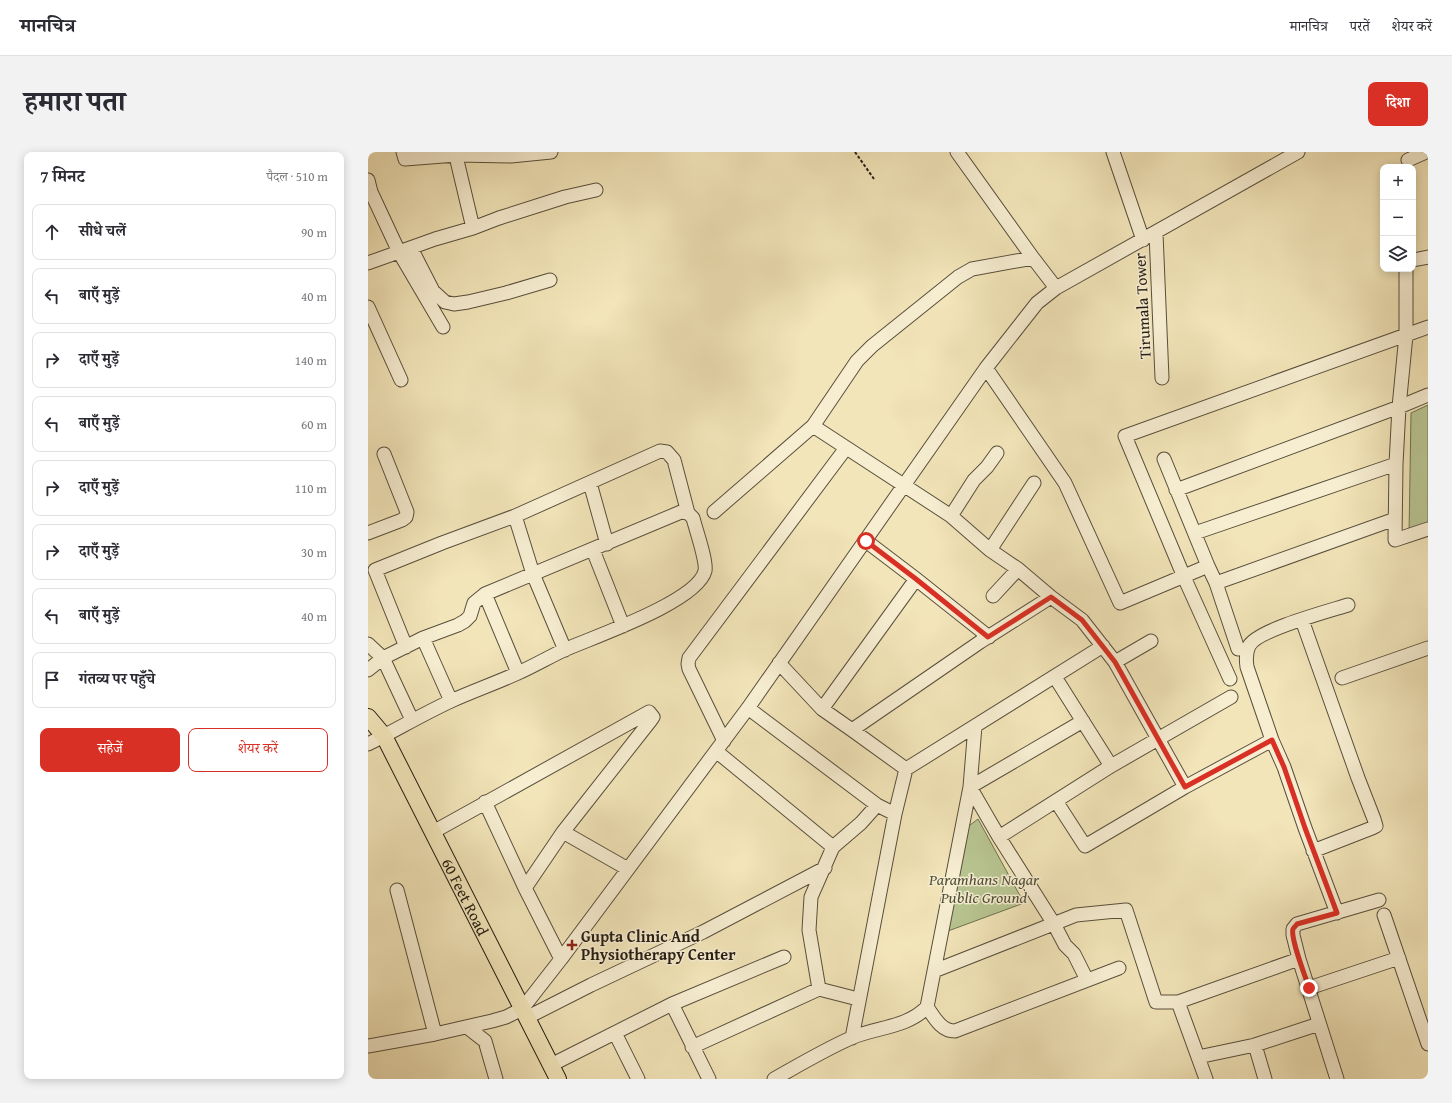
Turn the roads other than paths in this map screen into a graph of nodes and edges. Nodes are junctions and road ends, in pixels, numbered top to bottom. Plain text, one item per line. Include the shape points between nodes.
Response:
1 (403, 152) edge
2 (551, 152) edge
3 (957, 152) edge
4 (1114, 152) edge
5 (1298, 152) edge
6 (1426, 152) edge
7 (455, 153) edge
8 (510, 154) edge
9 (1408, 160) edge
10 (368, 180) edge
11 (596, 190) dead end
12 (473, 228) junction
13 (1156, 233) junction
14 (1143, 240) junction
15 (411, 248) junction
16 (399, 252) junction
17 (1428, 257) edge
18 (1033, 258) junction
19 (1416, 259) edge
20 (368, 264) edge
21 (1406, 272) edge
22 (550, 280) dead end
23 (1056, 288) junction
24 (368, 307) edge
25 (443, 327) dead end
26 (1428, 327) edge
27 (1406, 335) junction
28 (986, 368) junction
29 (1162, 378) dead end
30 (401, 380) dead end
31 (1428, 395) edge
32 (1399, 407) junction
33 (813, 426) junction
34 (846, 448) junction
35 (997, 453) dead end
36 (384, 454) dead end
37 (1164, 459) dead end
38 (1396, 464) junction
39 (590, 482) junction
40 (1034, 484) dead end
41 (904, 486) junction
42 (1176, 490) junction
43 (714, 512) dead end
44 (688, 513) junction
45 (515, 516) junction
46 (951, 516) junction
47 (1396, 519) junction
48 (1428, 529) edge
49 (368, 533) edge
50 (1195, 533) junction
51 (866, 541) junction
52 (607, 544) junction
53 (593, 550) junction
54 (990, 550) junction
55 (1208, 566) junction
56 (1018, 569) junction
57 (533, 574) junction
58 (1184, 577) junction
59 (916, 579) junction
60 (1216, 583) junction
61 (485, 594) junction
62 (993, 596) dead end
63 (1051, 597) junction
64 (1348, 605) dead end
65 (1302, 620) junction
66 (623, 626) junction
67 (988, 637) junction
68 (423, 638) junction
69 (1151, 640) dead end
70 (368, 644) edge
71 (1103, 646) junction
72 (406, 647) junction
73 (1428, 648) edge
74 (1238, 649) dead end
75 (565, 650) junction
76 (383, 658) junction
77 (1115, 662) junction
78 (779, 664) junction
79 (368, 670) edge
80 (518, 673) junction
81 (1055, 676) junction
82 (1342, 678) dead end
83 (1230, 680) dead end
84 (1231, 697) dead end
85 (451, 701) junction
86 (748, 708) junction
87 (822, 710) junction
88 (368, 717) edge
89 (412, 720) junction
90 (1083, 721) junction
91 (975, 726) junction
92 (852, 730) junction
93 (384, 736) junction
94 (1159, 740) junction
95 (1272, 740) junction
96 (724, 741) junction
97 (368, 744) edge
98 (716, 751) junction
99 (1111, 766) junction
100 (906, 769) junction
101 (970, 787) junction
102 (1185, 787) junction
103 (1056, 801) junction
104 (485, 802) junction
105 (877, 805) junction
106 (895, 814) junction
107 (433, 832) junction
108 (564, 832) junction
109 (999, 837) junction
110 (833, 847) junction
111 (1314, 851) junction
112 (824, 868) junction
113 (628, 869) junction
114 (525, 888) junction
115 (397, 890) dead end
116 (1379, 900) dead end
117 (1337, 913) junction
118 (1384, 915) dead end
119 (1054, 924) junction
120 (784, 957) dead end
121 (1399, 958) junction
122 (561, 959) junction
123 (1299, 959) junction
124 (1119, 968) dead end
125 (934, 971) junction
126 (1087, 980) junction
127 (1309, 988) junction
128 (819, 989) junction
129 (858, 999) junction
130 (1178, 1002) junction
131 (672, 1004) junction
132 (927, 1007) junction
133 (524, 1013) junction
134 (1319, 1024) junction
135 (467, 1027) junction
136 (615, 1033) junction
137 (435, 1034) junction
138 (852, 1038) junction
139 (1428, 1044) edge
140 (1255, 1045) junction
141 (368, 1046) edge
142 (692, 1047) junction
143 (1198, 1057) junction
144 (554, 1072) edge
145 (496, 1079) edge
146 (638, 1079) edge
147 (709, 1079) edge
148 (774, 1079) edge
149 (1206, 1079) edge
150 (1265, 1079) edge
151 (1337, 1079) edge

1 - 7 street via 405,159
2 - 8 street
3 - 18 street
4 - 14 street
5 - 13 street
6 - 9 street
7 - 8 street
7 - 12 street
10 - 16 street
11 - 12 street
12 - 15 street
13 - 14 street
13 - 29 street, Tirumala Tower
14 - 23 street
15 - 16 street
15 - 22 street via 433,291 445,302 468,302
16 - 20 street
16 - 25 street
17 - 19 street
18 - 23 street
18 - 33 street via 972,269 958,276 857,361
21 - 27 street
23 - 28 street via 1037,303
24 - 30 street
26 - 27 street
27 - 32 street
27 - 58 street via 1125,436
28 - 41 street
28 - 58 street via 1065,483 1120,603
31 - 32 street
32 - 38 street
32 - 42 street
33 - 34 street
33 - 43 street
34 - 41 street
34 - 96 street via 689,658 689,669
35 - 46 street via 974,480
36 - 49 street via 407,512 406,517
37 - 42 street
38 - 47 street
38 - 50 street
39 - 44 street via 660,451 667,452 674,460
39 - 45 street
39 - 52 street
40 - 54 street
41 - 46 street
41 - 51 street
42 - 50 street
44 - 52 street via 681,512
44 - 66 street via 693,518 705,571 689,591
45 - 57 street
45 - 72 street via 375,570
46 - 54 street
47 - 48 street via 1396,540
47 - 60 street
50 - 55 street
51 - 59 street
51 - 78 street
52 - 53 street
53 - 57 street
53 - 66 street
54 - 56 street
55 - 58 street
55 - 60 street
56 - 62 street
56 - 63 street
57 - 61 street
57 - 75 street
58 - 83 street
59 - 67 street
59 - 87 street
60 - 74 street
61 - 68 street via 474,603 470,616 458,625
61 - 80 street
63 - 67 street
63 - 71 street via 1082,620
64 - 65 street
65 - 95 street via 1256,639 1250,645 1246,658 1246,667
65 - 111 street via 1376,826
66 - 75 street
67 - 92 street
68 - 72 street
68 - 85 street
69 - 77 street
70 - 76 street
71 - 77 street
71 - 81 street
72 - 76 street
73 - 82 street
75 - 80 street
76 - 79 street
76 - 89 street
77 - 94 street
78 - 86 street
78 - 87 street
80 - 85 street
81 - 90 street
81 - 91 street
84 - 94 street
85 - 89 street
86 - 96 street
86 - 105 street
87 - 92 street
88 - 93 main road, 60 Feet Road
89 - 93 street
90 - 99 street
90 - 101 street
91 - 100 street
91 - 101 street
92 - 100 street
93 - 97 street
93 - 107 main road, 60 Feet Road
94 - 99 street
94 - 102 street
95 - 102 street
95 - 111 street
96 - 98 street
98 - 110 street
98 - 113 street
99 - 103 street
100 - 106 street
101 - 109 street
101 - 125 street
102 - 103 street via 1085,846
103 - 109 street
104 - 107 street
104 - 108 street via 649,712 652,720
104 - 114 street
105 - 106 street
105 - 110 street via 862,823
106 - 129 street
107 - 133 main road, 60 Feet Road
108 - 113 street
108 - 114 street
109 - 119 street
110 - 112 street
111 - 117 street
112 - 128 street via 812,898 809,930
112 - 133 street via 703,932 591,985
113 - 122 street
114 - 122 street
115 - 137 street
116 - 117 street
117 - 123 street via 1297,924 1293,929 1293,936
118 - 121 street
119 - 125 street
119 - 126 street
119 - 130 street via 1076,916 1126,910 1156,1002
120 - 131 street
121 - 127 street
121 - 139 street
122 - 133 street
123 - 127 street
123 - 130 street
124 - 126 street
125 - 132 street
126 - 132 street via 955,1031 943,1028
127 - 134 street
128 - 129 street
128 - 142 street
129 - 138 street
130 - 143 street
131 - 136 street
131 - 142 street
132 - 138 street via 911,1020
133 - 135 street
133 - 144 main road, 60 Feet Road
134 - 140 street
134 - 151 street
135 - 137 street
135 - 145 street via 485,1042
136 - 144 street
136 - 146 street
137 - 141 street
138 - 148 street
140 - 143 street
140 - 150 street
142 - 147 street
143 - 149 street

